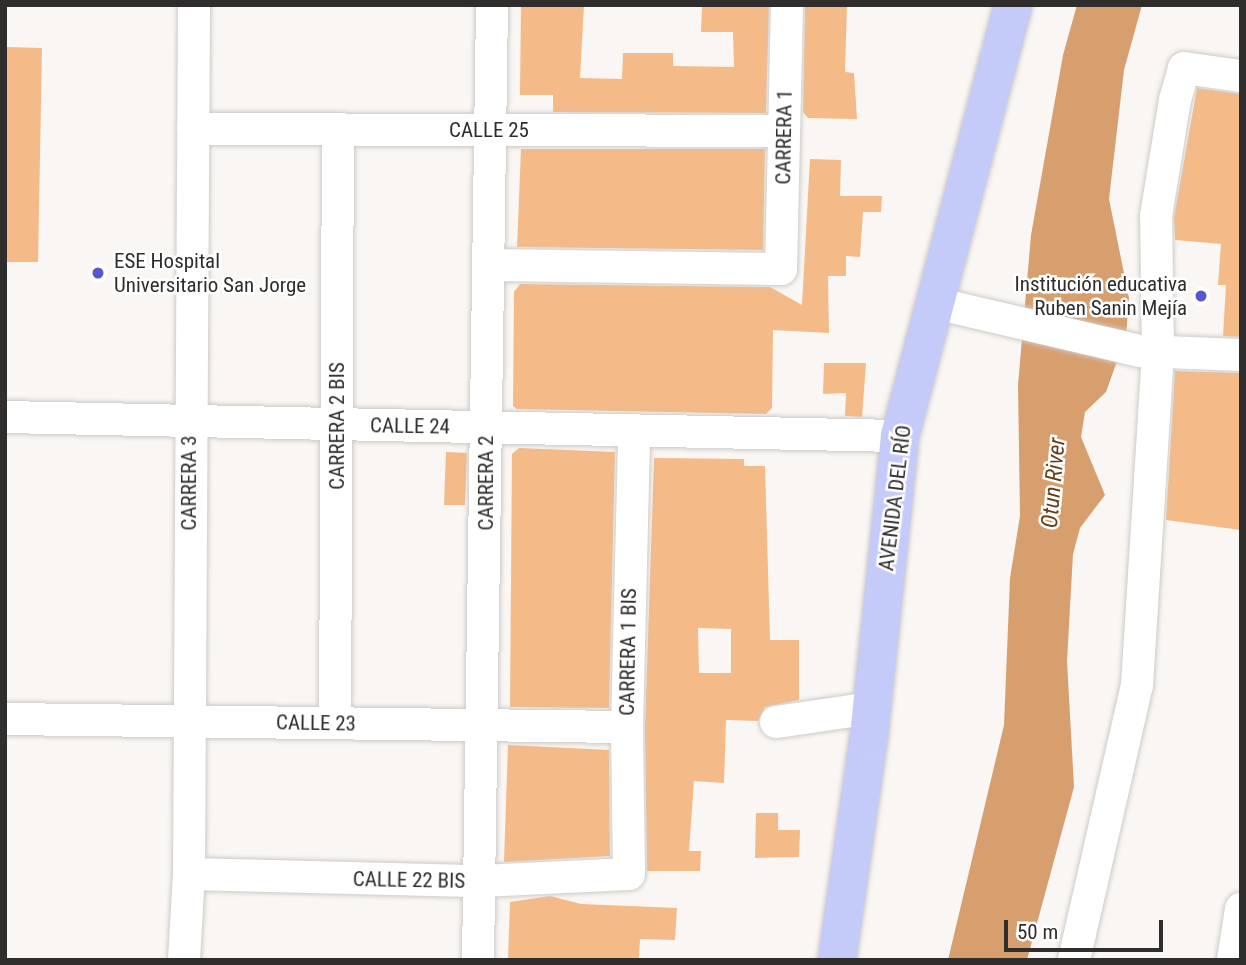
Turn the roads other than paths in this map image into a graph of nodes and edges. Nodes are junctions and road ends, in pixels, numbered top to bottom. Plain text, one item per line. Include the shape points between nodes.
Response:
1 (194, 5) edge
2 (492, 5) edge
3 (787, 5) edge
4 (1013, 5) edge
5 (1241, 76) edge
6 (193, 128) junction
7 (338, 130) junction
8 (490, 130) junction
9 (784, 131) junction
10 (488, 265) junction
11 (935, 303) junction
12 (1149, 352) junction
13 (1241, 355) edge
14 (5, 418) edge
15 (189, 422) junction
16 (338, 425) junction
17 (486, 428) junction
18 (634, 431) junction
19 (900, 436) junction
20 (872, 708) junction
21 (5, 719) edge
22 (187, 721) junction
23 (776, 722) dead end
24 (334, 723) junction
25 (484, 725) junction
26 (626, 727) junction
27 (629, 873) joint
28 (189, 874) junction
29 (481, 881) junction
30 (1241, 909) edge
31 (184, 960) edge
32 (478, 960) edge
33 (837, 960) edge
34 (1074, 960) edge
35 (1233, 960) edge

1 - 6 street, CARRERA 3
2 - 8 street, CARRERA 2
3 - 9 street, CARRERA 1
4 - 11 main road, AVENIDA DEL RÍO
5 - 12 street via 1184,68 1156,216
6 - 7 street, CALLE 25
6 - 15 street, CARRERA 3
7 - 8 street, CALLE 25
7 - 16 street, CARRERA 2 BIS
8 - 9 street, CALLE 25
8 - 10 street, CARRERA 2
9 - 10 street, CARRERA 1 via 781,269
10 - 17 street, CARRERA 2
11 - 12 street
11 - 19 main road, AVENIDA DEL RÍO
12 - 13 street
12 - 34 street via 1138,686
14 - 15 street, CALLE 24
15 - 16 street, CALLE 24
15 - 22 street, CARRERA 3
16 - 17 street, CALLE 24
16 - 24 street, CARRERA 2 BIS
17 - 18 street, CALLE 24
17 - 25 street, CARRERA 2
18 - 19 street, CALLE 24
18 - 26 street, CARRERA 1 BIS
19 - 20 main road, AVENIDA DEL RÍO
20 - 23 street
20 - 33 main road, AVENIDA DEL RÍO
21 - 22 street, CALLE 23
22 - 24 street, CALLE 23
22 - 28 street, CARRERA 3
24 - 25 street, CALLE 23
25 - 26 street, CALLE 23
25 - 29 street, CARRERA 2
26 - 27 street, CARRERA 1 BIS
27 - 29 street, CALLE 22 BIS
28 - 29 street, CALLE 22 BIS
28 - 31 street, CARRERA 3
29 - 32 street, CARRERA 2
30 - 35 street

